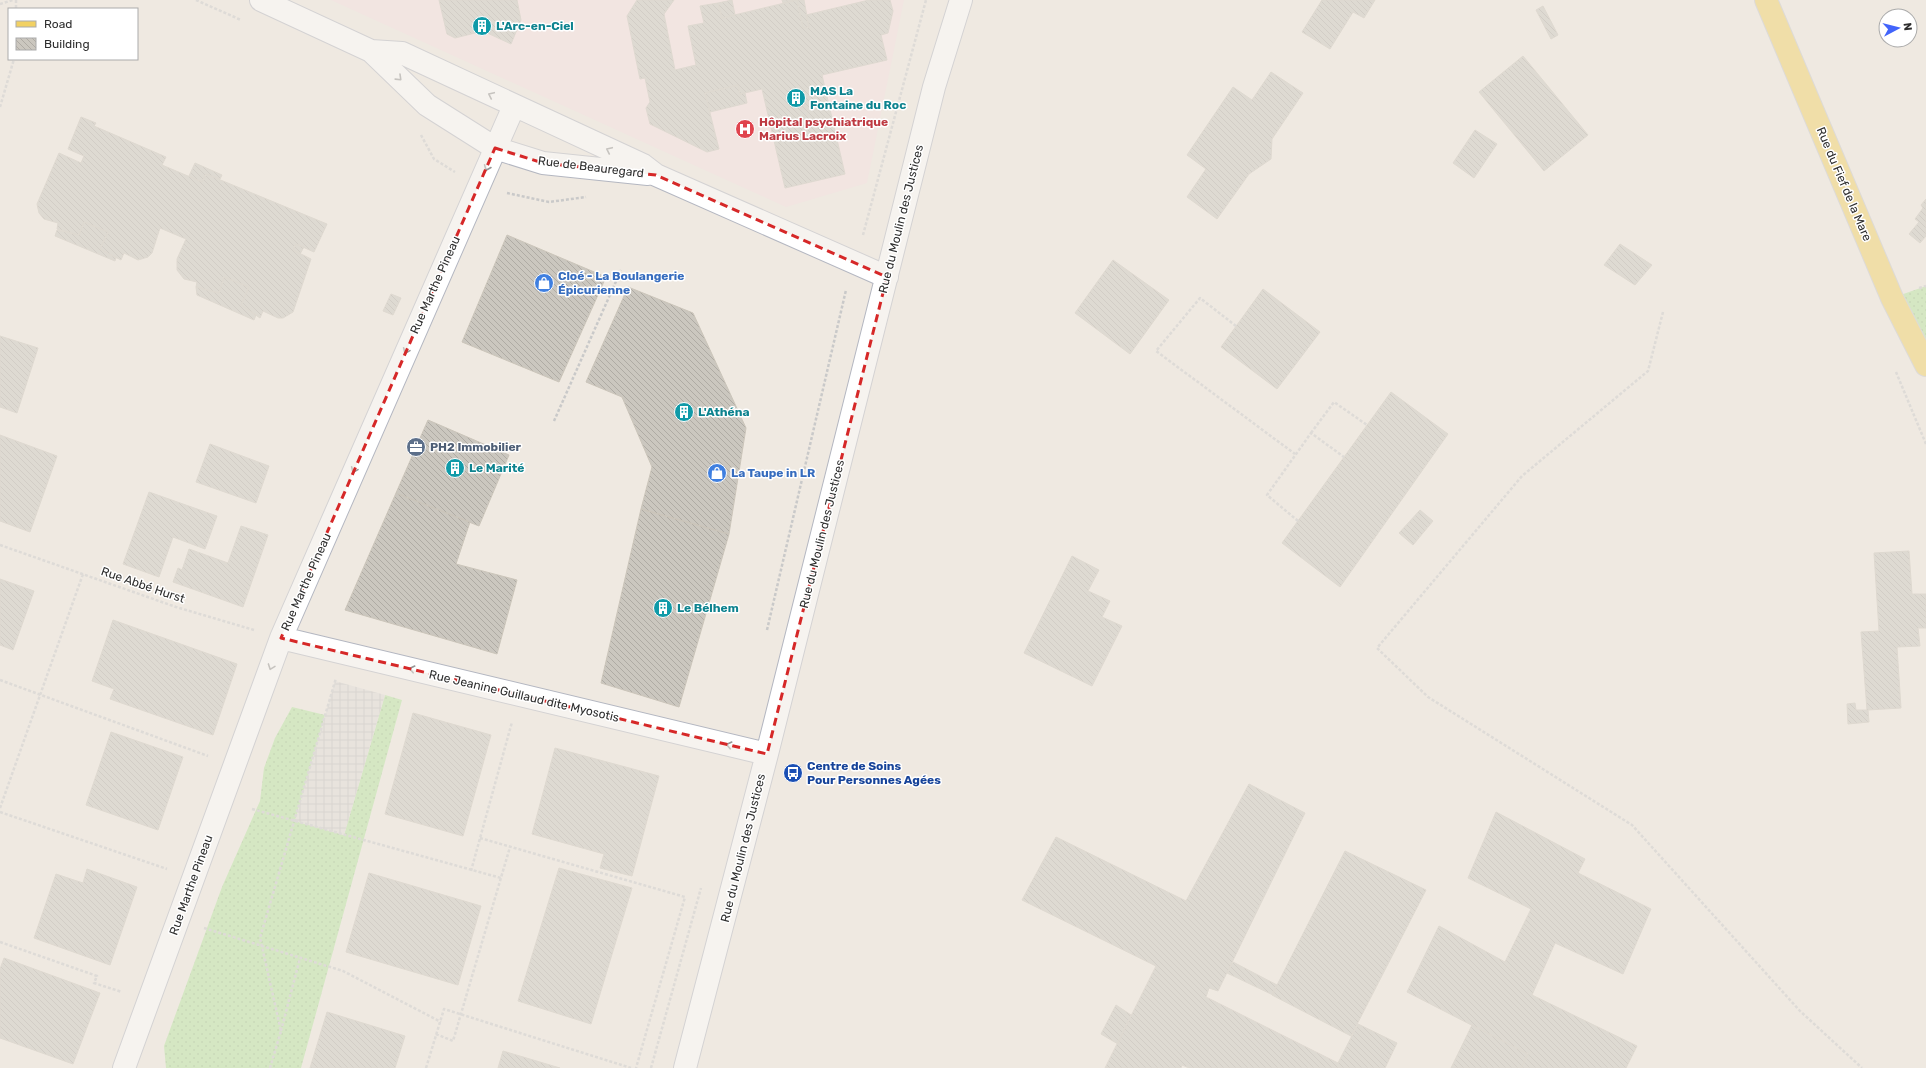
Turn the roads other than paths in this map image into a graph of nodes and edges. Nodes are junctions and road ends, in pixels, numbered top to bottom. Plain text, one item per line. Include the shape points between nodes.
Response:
1 (261, 0) edge
2 (961, 0) edge
3 (1766, 0) edge
4 (371, 51) junction
5 (514, 106) junction
6 (495, 148) junction
7 (656, 175) junction
8 (887, 277) junction
9 (1926, 366) edge
10 (281, 638) junction
11 (767, 754) junction
12 (124, 1068) edge
13 (685, 1068) edge

1 - 4 street, Rue de Beauregard
2 - 8 street, Rue du Moulin des Justices via 934,87
3 - 9 main road, Rue du Fief de la Mare via 1892,298
5 -> 4 street, Rue de Beauregard via 402,53
4 -> 6 street, Rue de Beauregard via 427,105
5 - 6 street, Rue Marthe Pineau
7 -> 5 street, Rue de Beauregard via 643,165
6 - 7 street, Rue de Beauregard via 543,163
6 -> 10 street, Rue Marthe Pineau
7 - 8 street, Rue de Beauregard
8 - 11 street, Rue du Moulin des Justices
11 -> 10 street, Rue Jeanine Guillaud dite Myosotis
10 -> 12 street, Rue Marthe Pineau
11 - 13 street, Rue du Moulin des Justices

